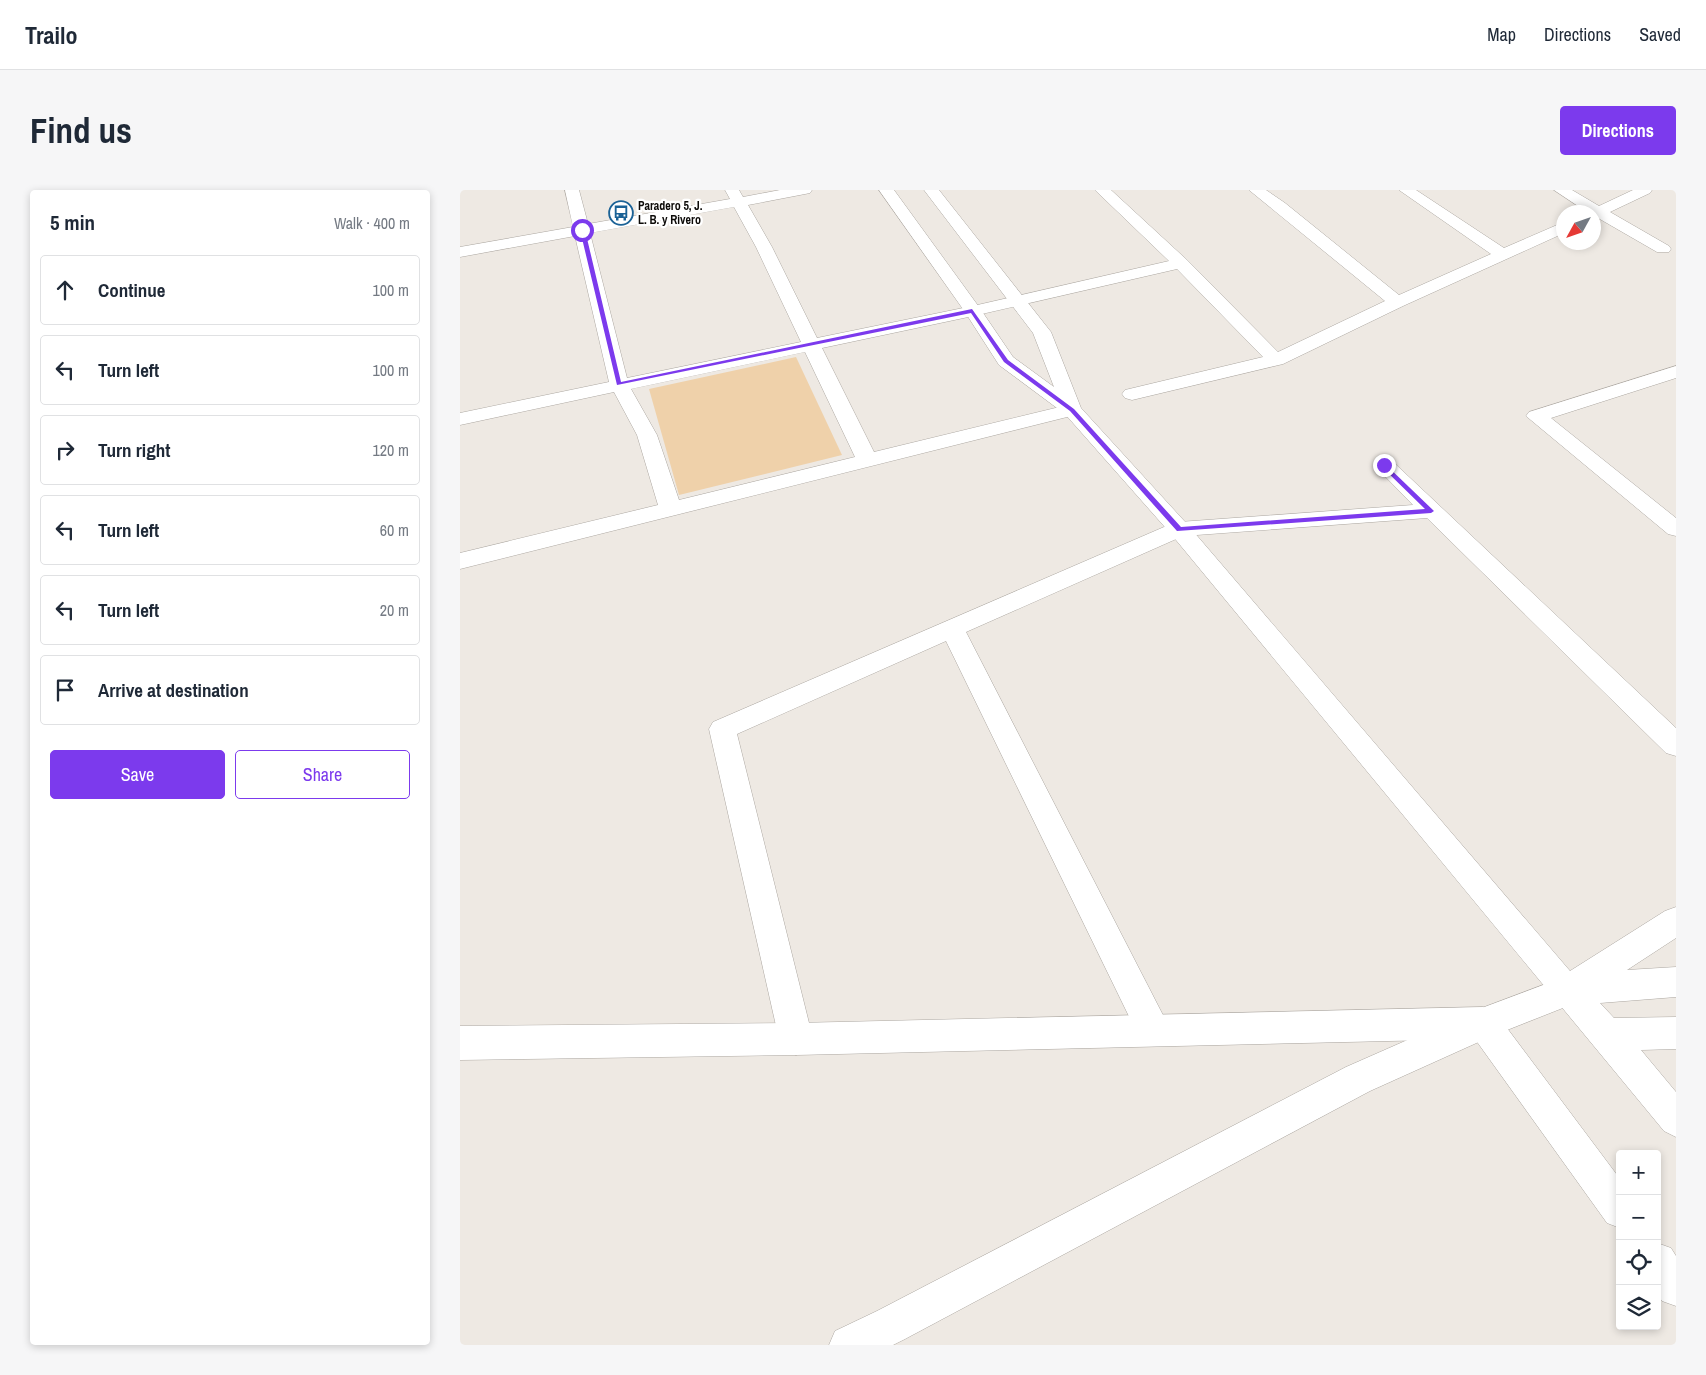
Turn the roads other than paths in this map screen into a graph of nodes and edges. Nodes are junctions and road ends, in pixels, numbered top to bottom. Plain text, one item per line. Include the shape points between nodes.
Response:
1 (572, 190) edge
2 (805, 190) edge
3 (886, 190) edge
4 (932, 190) edge
5 (1102, 190) edge
6 (1256, 190) edge
7 (1406, 190) edge
8 (1561, 190) edge
9 (1645, 190) edge
10 (735, 196) edge
11 (1585, 205) edge
12 (1601, 210) edge
13 (1601, 215) edge
14 (582, 230) junction
15 (1556, 231) edge
16 (1663, 249) dead end
17 (460, 252) edge
18 (1504, 255) junction
19 (1181, 263) junction
20 (1017, 300) junction
21 (1397, 302) junction
22 (972, 311) junction
23 (810, 345) junction
24 (1276, 360) junction
25 (1675, 373) edge
26 (619, 384) junction
27 (1132, 394) dead end
28 (1072, 410) junction
29 (460, 419) edge
30 (867, 460) junction
31 (1384, 465) dead end
32 (671, 510) junction
33 (1431, 511) junction
34 (1179, 529) junction
35 (1676, 529) edge
36 (460, 561) edge
37 (952, 628) junction
38 (1676, 745) edge
39 (1676, 921) edge
40 (1676, 982) edge
41 (1567, 991) junction
42 (1483, 1023) junction
43 (1154, 1030) junction
44 (1676, 1032) edge
45 (1607, 1035) junction
46 (796, 1039) junction
47 (460, 1042) edge
48 (1676, 1119) edge
49 (1616, 1205) edge
50 (1661, 1267) edge
51 (1676, 1287) edge
52 (894, 1335) edge
53 (849, 1345) edge

1 - 14 street
2 - 10 street
3 - 22 street
4 - 20 street
5 - 19 street
6 - 21 street
7 - 18 street
8 - 11 street
9 - 12 street
10 - 14 street
10 - 23 street via 764,247
13 - 16 street
14 - 17 street
14 - 26 street
15 - 18 street
18 - 21 street
19 - 20 street
19 - 24 street
20 - 22 street
20 - 28 street via 1042,332
21 - 24 street
22 - 23 street
22 - 28 street via 1006,361
23 - 26 street
23 - 30 street
24 - 27 street
25 - 35 street via 1536,416
26 - 29 street
26 - 32 street via 647,435
28 - 30 street
28 - 34 street
30 - 32 street
31 - 33 street
32 - 36 street
33 - 34 street
33 - 38 street
34 - 37 street
34 - 41 street
37 - 43 street
37 - 46 street via 722,729
39 - 41 street
40 - 41 street
41 - 42 street
41 - 45 street
42 - 43 street
42 - 49 street
42 - 52 street via 1358,1079
43 - 46 street
44 - 45 street
45 - 48 street
46 - 47 street
50 - 51 street
52 - 53 street

